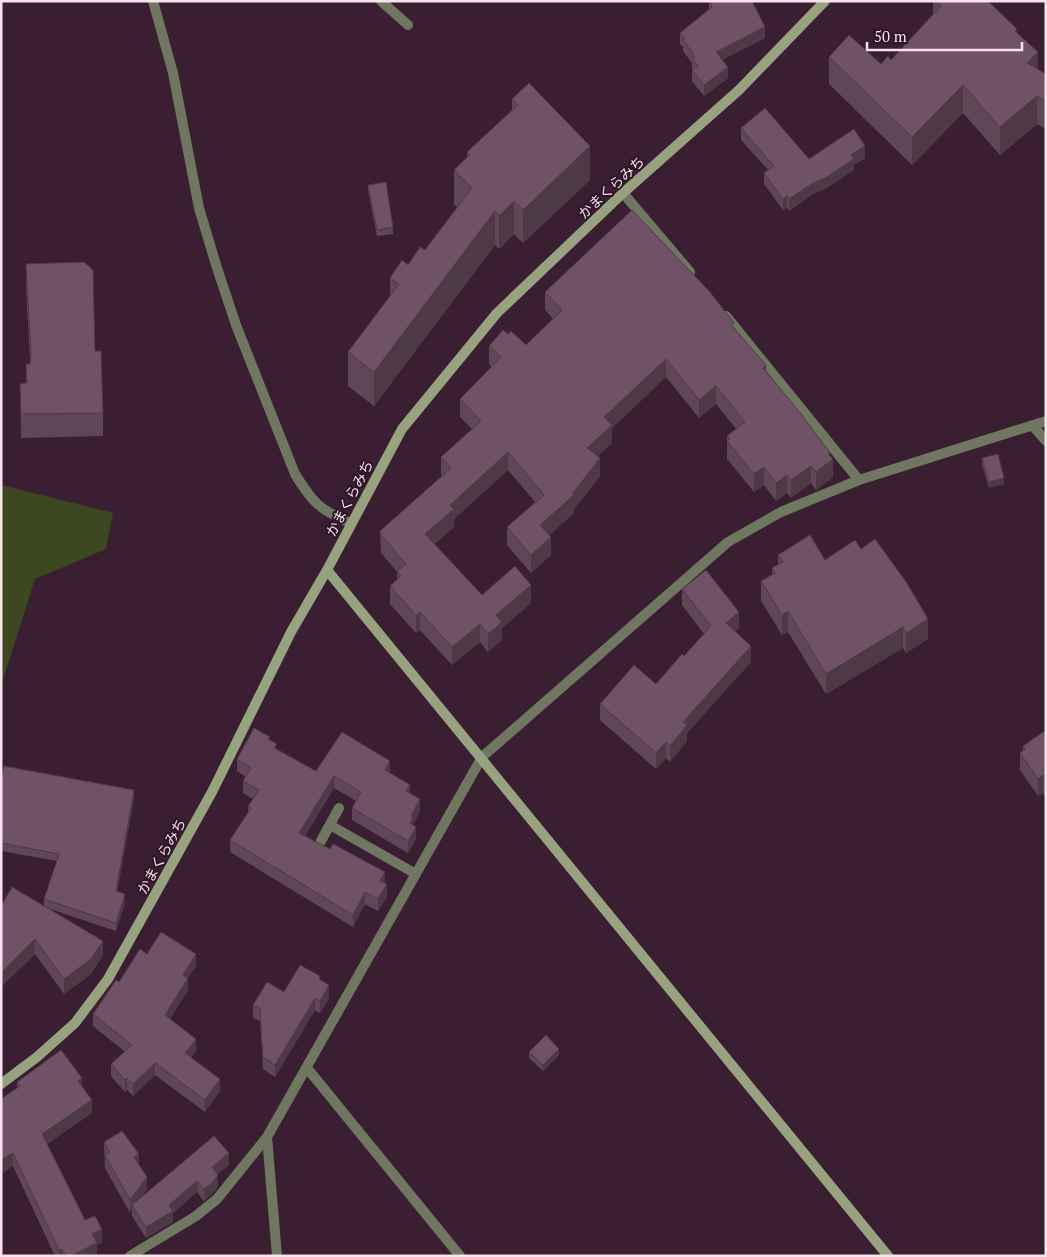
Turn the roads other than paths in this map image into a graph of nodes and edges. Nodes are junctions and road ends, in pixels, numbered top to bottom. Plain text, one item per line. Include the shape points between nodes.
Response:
1 (153, 1) edge
2 (382, 1) edge
3 (825, 1) edge
4 (408, 25) dead end
5 (623, 194) junction
6 (698, 282) edge
7 (716, 304) edge
8 (1046, 421) edge
9 (1033, 426) junction
10 (1046, 441) edge
11 (859, 480) junction
12 (350, 523) junction
13 (327, 570) junction
14 (482, 757) junction
15 (339, 808) dead end
16 (330, 825) junction
17 (321, 841) dead end
18 (416, 874) junction
19 (307, 1068) junction
20 (1, 1084) edge
21 (267, 1137) junction
22 (130, 1256) edge
23 (277, 1256) edge
24 (460, 1256) edge
25 (888, 1256) edge

1 - 12 street via 173,73 200,208 236,325 295,474 309,497 325,512
2 - 4 street
3 - 5 main road, かまくらみち via 739,90
5 - 6 street
5 - 12 main road, かまくらみち via 497,313 402,429
7 - 11 street
8 - 9 street
9 - 10 street
9 - 11 street
11 - 14 street via 781,512 728,542
12 - 13 main road, かまくらみち
13 - 14 main road
13 - 20 main road, かまくらみち via 291,632 212,792 108,979 75,1023
14 - 18 street
14 - 25 main road
15 - 16 street
16 - 17 street
16 - 18 street
18 - 19 street
19 - 21 street
19 - 24 street
21 - 22 street via 217,1199 196,1216
21 - 23 street

